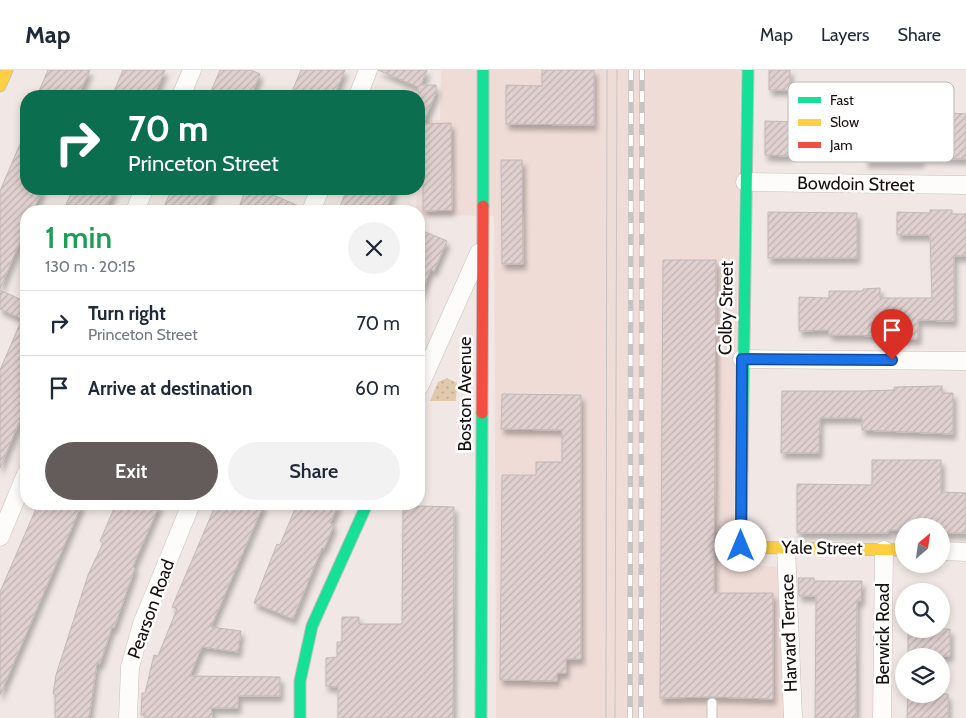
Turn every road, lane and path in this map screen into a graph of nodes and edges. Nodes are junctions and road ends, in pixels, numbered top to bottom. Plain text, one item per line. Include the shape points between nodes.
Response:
1 (7, 70) edge
2 (192, 70) edge
3 (368, 70) edge
4 (483, 70) edge
5 (748, 70) edge
6 (0, 86) edge
7 (184, 90) edge
8 (360, 90) edge
9 (745, 182) junction
10 (966, 186) edge
11 (483, 244) junction
12 (742, 359) junction
13 (966, 361) edge
14 (425, 374) edge
15 (20, 489) edge
16 (189, 510) edge
17 (364, 510) edge
18 (0, 538) edge
19 (741, 546) joint
20 (786, 548) junction
21 (884, 550) junction
22 (895, 550) edge
23 (950, 551) edge
24 (966, 552) edge
25 (712, 702) dead end
26 (128, 718) edge
27 (300, 718) edge
28 (481, 718) edge
29 (712, 718) edge
30 (793, 718) edge
31 (882, 718) edge

1 - 6 street
2 - 7 street
3 - 8 street
4 - 11 street, Boston Avenue
5 - 9 street, Colby Street
9 - 10 street, Bowdoin Street
9 - 12 street, Colby Street
11 - 14 street
11 - 28 street, Boston Avenue
12 - 13 street
12 - 19 street, Colby Street
15 - 18 street
16 - 26 street, Pearson Road via 142,624 130,667
17 - 27 street via 312,626 300,681
19 - 20 street, Yale Street
20 - 21 street, Yale Street
20 - 30 street, Harvard Terrace
21 - 22 street, Yale Street
21 - 31 street, Berwick Road
23 - 24 street
25 - 29 lane

